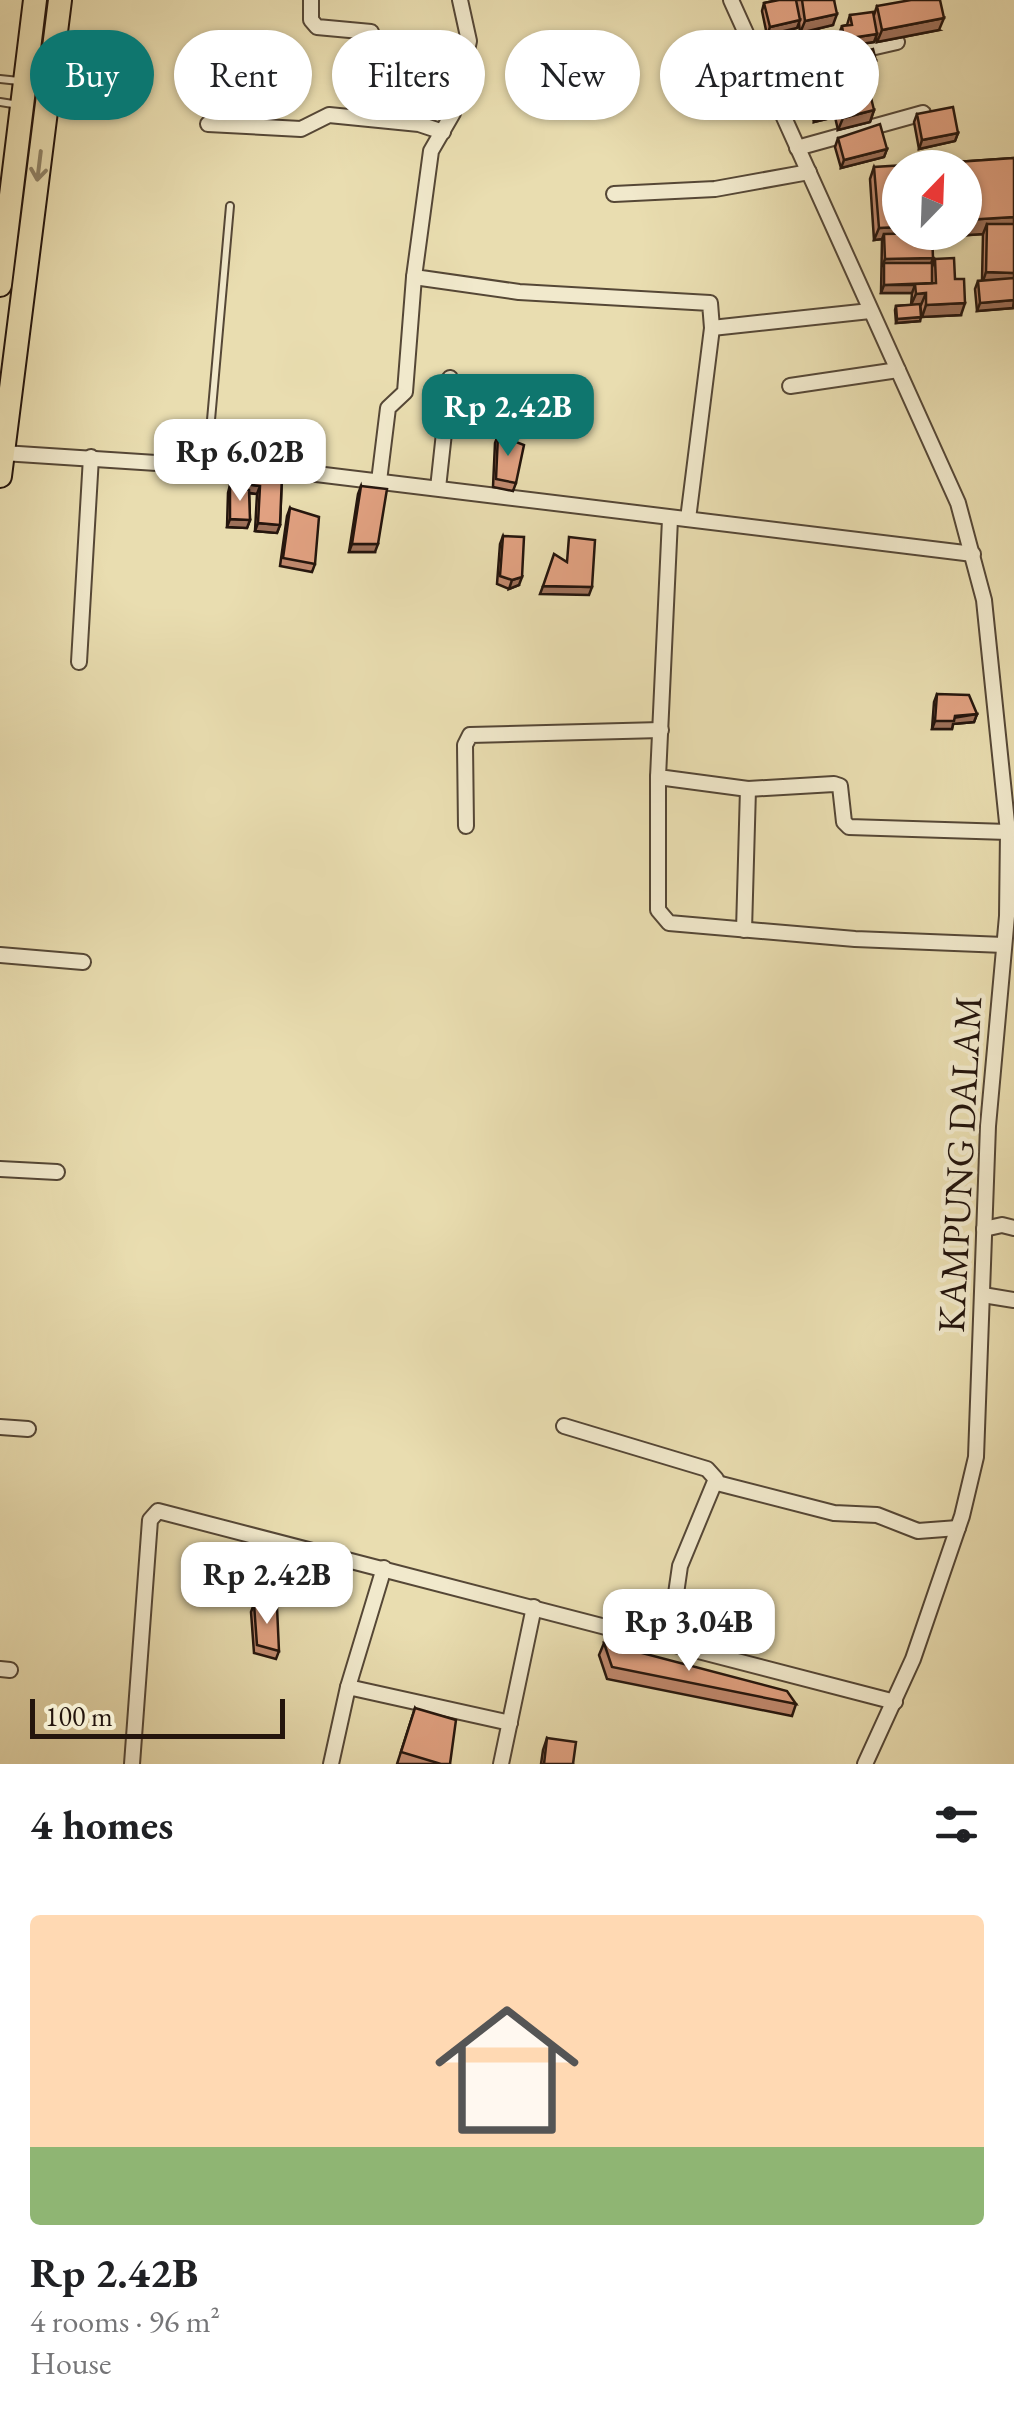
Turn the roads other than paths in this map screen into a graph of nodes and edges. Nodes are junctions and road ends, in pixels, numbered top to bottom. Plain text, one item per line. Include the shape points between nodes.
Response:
1 (35, 0) edge
2 (60, 0) edge
3 (312, 0) edge
4 (460, 0) edge
5 (731, 0) edge
6 (349, 30) edge
7 (744, 30) edge
8 (897, 42) edge
9 (879, 46) edge
10 (0, 79) edge
11 (16, 96) edge
12 (923, 113) edge
13 (785, 120) edge
14 (208, 124) dead end
15 (443, 132) junction
16 (798, 148) junction
17 (809, 172) junction
18 (614, 194) dead end
19 (230, 206) dead end
20 (414, 277) junction
21 (0, 284) edge
22 (870, 311) junction
23 (712, 328) junction
24 (898, 370) junction
25 (450, 378) dead end
26 (790, 386) dead end
27 (211, 429) junction
28 (91, 457) junction
29 (1, 464) edge
30 (207, 466) junction
31 (308, 473) junction
32 (379, 482) junction
33 (438, 488) junction
34 (670, 518) junction
35 (688, 519) junction
36 (973, 554) junction
37 (79, 662) dead end
38 (661, 730) junction
39 (658, 777) junction
40 (748, 789) junction
41 (466, 826) dead end
42 (1008, 832) junction
43 (744, 930) junction
44 (1004, 944) junction
45 (0, 956) edge
46 (83, 962) dead end
47 (0, 1169) edge
48 (56, 1172) dead end
49 (1014, 1228) edge
50 (984, 1229) junction
51 (983, 1295) junction
52 (1014, 1300) edge
53 (564, 1426) dead end
54 (0, 1427) edge
55 (28, 1429) dead end
56 (717, 1484) junction
57 (958, 1528) junction
58 (384, 1568) junction
59 (534, 1607) junction
60 (669, 1642) junction
61 (348, 1687) junction
62 (895, 1702) junction
63 (510, 1723) junction
64 (132, 1764) edge
65 (332, 1764) edge
66 (500, 1764) edge
67 (865, 1764) edge

1 - 11 highway
2 -> 29 highway
3 - 6 street via 317,27
4 - 15 street via 470,35
5 - 7 street, KAMPUNG DALAM
8 - 9 street
10 - 11 lane
11 - 21 highway
12 - 16 street
13 - 16 street, KAMPUNG DALAM
14 - 15 street via 302,129 329,116
15 - 20 street via 426,174
16 - 17 street, KAMPUNG DALAM
17 - 18 street via 716,188
17 - 22 street, KAMPUNG DALAM
19 - 27 lane
20 - 23 street via 536,294 701,300 712,305
20 - 32 street via 404,392 388,408
22 - 23 street
22 - 24 street, KAMPUNG DALAM
23 - 35 street
24 - 26 street
24 - 36 street, KAMPUNG DALAM
25 - 33 street
27 - 30 lane
27 - 31 lane via 303,439 310,449
28 - 29 street
28 - 30 street
28 - 37 street
30 - 31 street
31 - 32 street
32 - 33 street
33 - 34 street
34 - 35 street
34 - 38 street
35 - 36 street
36 - 42 street, KAMPUNG DALAM via 984,600
38 - 39 street
38 - 41 street via 470,735 464,745
39 - 40 street
39 - 43 street via 660,918
40 - 42 street via 838,785 849,827
40 - 43 street
42 - 44 street, KAMPUNG DALAM
43 - 44 street
44 - 50 street, KAMPUNG DALAM
45 - 46 street
47 - 48 street
49 - 50 street
50 - 51 street, KAMPUNG DALAM
51 - 52 street
51 - 57 street, KAMPUNG DALAM via 976,1457
53 - 56 street via 707,1469
54 - 55 street
56 - 57 street via 918,1530
56 - 60 street via 680,1566
57 - 62 street, KAMPUNG DALAM
58 - 59 street
58 - 61 street
58 - 64 street via 154,1513
59 - 60 street
59 - 63 street
60 - 62 street
61 - 63 street
61 - 65 street
62 - 67 street, KAMPUNG DALAM
63 - 66 street

